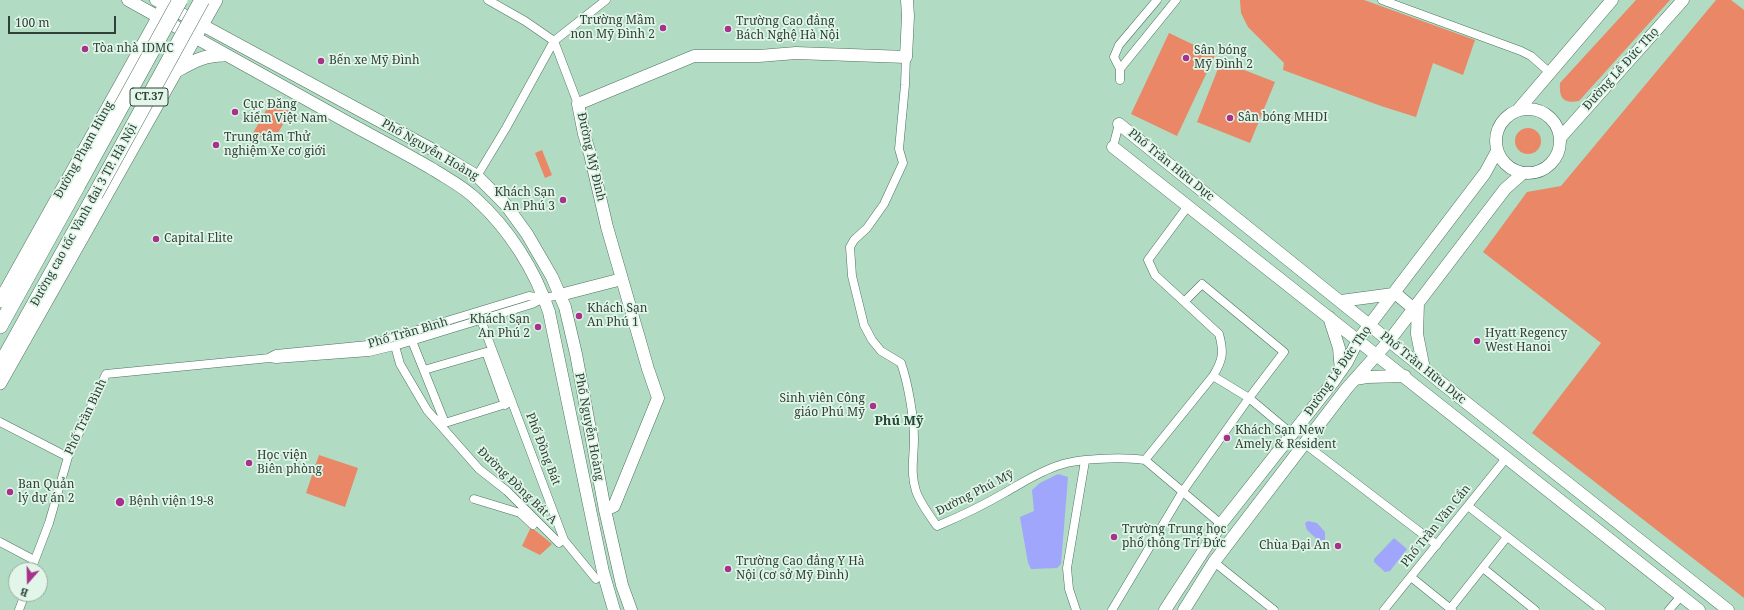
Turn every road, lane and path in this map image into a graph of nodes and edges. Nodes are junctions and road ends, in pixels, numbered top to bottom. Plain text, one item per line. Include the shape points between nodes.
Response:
1 (128, 0) edge
2 (202, 0) edge
3 (216, 0) edge
4 (488, 0) edge
5 (606, 0) edge
6 (908, 0) edge
7 (1157, 0) edge
8 (1176, 0) edge
9 (1382, 0) edge
10 (1612, 0) edge
11 (1683, 0) edge
12 (165, 1) edge
13 (154, 15) junction
14 (206, 27) junction
15 (199, 40) junction
16 (554, 41) junction
17 (224, 55) junction
18 (906, 57) junction
19 (1120, 69) junction
20 (176, 71) junction
21 (1549, 72) junction
22 (1120, 80) dead end
23 (578, 104) junction
24 (1518, 110) junction
25 (1119, 124) joint
26 (1560, 138) junction
27 (1113, 147) joint
28 (1497, 151) junction
29 (1523, 173) junction
30 (477, 176) junction
31 (1188, 206) junction
32 (622, 279) junction
33 (1394, 293) junction
34 (560, 295) junction
35 (544, 298) junction
36 (0, 301) edge
37 (1341, 301) junction
38 (1185, 302) junction
39 (1416, 306) junction
40 (1329, 317) junction
41 (481, 320) junction
42 (1, 323) edge
43 (1370, 325) junction
44 (21, 329) junction
45 (1358, 340) junction
46 (412, 341) junction
47 (1389, 341) junction
48 (395, 346) junction
49 (1377, 355) junction
50 (270, 358) junction
51 (0, 366) edge
52 (424, 370) junction
53 (1427, 371) junction
54 (0, 375) edge
55 (1338, 375) junction
56 (1213, 376) junction
57 (1405, 376) junction
58 (1355, 379) junction
59 (0, 383) edge
60 (1419, 387) junction
61 (1347, 388) junction
62 (1249, 398) junction
63 (509, 404) junction
64 (0, 422) edge
65 (1292, 434) junction
66 (1305, 444) junction
67 (68, 457) junction
68 (1507, 457) junction
69 (1145, 460) junction
70 (1085, 461) junction
71 (1183, 491) junction
72 (474, 499) dead end
73 (1468, 506) junction
74 (605, 510) junction
75 (1221, 524) junction
76 (1507, 537) junction
77 (0, 542) edge
78 (1437, 545) junction
79 (34, 560) joint
80 (1214, 562) junction
81 (1483, 568) junction
82 (1410, 577) junction
83 (596, 579) dead end
84 (1681, 596) junction
85 (1271, 609) edge
86 (1451, 609) edge
87 (614, 610) edge
88 (631, 610) edge
89 (1076, 610) edge
90 (1112, 610) edge
91 (1165, 610) edge
92 (1184, 610) edge
93 (1384, 610) edge
94 (1535, 610) edge
95 (1601, 610) edge
96 (1669, 610) edge
97 (1699, 610) edge
98 (1728, 610) edge

1 - 13 main road, Phố Nguyễn Hoàng
2 - 44 highway, Đường cao tốc Vành đai 3 TP. Hà Nội / CT.37, bridge
3 - 14 main road
4 - 16 street
5 - 16 street
6 - 18 main road
7 - 19 street via 1119,45 1114,56
8 - 19 street
9 - 21 street via 1521,51
10 - 21 main road
11 - 26 main road, Đường Lê Đức Thọ
12 - 13 main road, Đường Phạm Hùng
12 - 14 main road, Phố Nguyễn Hoàng
12 - 42 highway, Đường cao tốc Vành đai 3 TP. Hà Nội / CT.37, bridge via 78,185
13 - 15 main road, Phố Nguyễn Hoàng
13 - 36 main road, Đường Phạm Hùng
14 - 15 main road
14 - 30 main road, Phố Nguyễn Hoàng
15 - 17 main road, Phố Nguyễn Hoàng
15 - 20 main road
16 - 23 street
16 - 30 street
17 - 20 main road via 200,57
17 - 35 main road, Phố Nguyễn Hoàng via 402,151 475,197 513,240
18 - 23 main road, Đường Mỹ Đình via 796,53 694,56
18 - 70 street, Đường Phú Mỹ via 899,149 903,163 884,204 850,246 852,276 864,325 881,351 901,363 907,379 914,438 911,472 916,493 937,526 1006,493 1037,473 1062,464
19 - 22 street
20 - 59 main road
21 - 24 main road
23 - 32 main road, Đường Mỹ Đình
24 - 26 main road via 1532,110 1547,116 1553,122
24 - 28 main road via 1500,124
25 - 27 street
25 - 37 main road, Phố Trần Hữu Dực
26 - 29 main road via 1557,155 1550,164 1533,173
27 - 31 main road, Phố Trần Hữu Dực
28 - 29 main road via 1503,162
28 - 33 main road, Đường Lê Đức Thọ via 1485,173
29 - 39 main road, Đường Lê Đức Thọ via 1505,189
30 - 34 main road, Phố Nguyễn Hoàng via 520,222 545,262
31 - 38 street via 1148,260 1154,275
31 - 40 main road, Phố Trần Hữu Dực
32 - 34 main road, Phố Trần Bình
32 - 74 main road, Đường Mỹ Đình via 658,398 614,506
33 - 37 main road
33 - 39 main road
33 - 43 main road, Đường Lê Đức Thọ
34 - 35 street, Phố Trần Bình
34 - 74 main road, Phố Nguyễn Hoàng via 566,309 576,354
35 - 41 street, Phố Trần Bình
35 - 50 street, Phố Trần Bình via 530,296 368,345 276,354
35 - 87 main road, Phố Nguyễn Hoàng via 603,572
37 - 43 main road, Phố Trần Hữu Dực
38 - 56 street via 1219,334 1222,346 1221,363
38 - 62 street via 1202,284 1284,352
39 - 47 main road, Đường Lê Đức Thọ
39 - 53 main road via 1417,332
40 - 45 main road, Phố Trần Hữu Dực
40 - 55 main road via 1339,348
41 - 46 street, Phố Trần Bình
41 - 63 street, Phố Đồng Bát
43 - 45 main road, Đường Lê Đức Thọ
43 - 47 main road, Phố Trần Hữu Dực
44 - 51 highway, Đường cao tốc Vành đai 3 TP. Hà Nội / CT.37
44 - 54 highway
45 - 49 main road, Phố Trần Hữu Dực
45 - 55 main road, Đường Lê Đức Thọ
46 - 48 street, Phố Trần Bình
46 - 52 street
47 - 49 main road, Đường Lê Đức Thọ
47 - 53 main road, Phố Trần Hữu Dực
48 - 50 street, Phố Trần Bình via 369,352
48 - 72 street, Đường Đồng Bát A via 400,364 427,410 479,469 507,491 558,544 520,513
49 - 57 main road, Phố Trần Hữu Dực
49 - 58 main road, Đường Lê Đức Thọ
50 - 67 street, Phố Trần Bình via 106,374
52 - 63 street via 486,352
52 - 63 street via 445,423
53 - 60 main road
53 - 98 main road, Phố Trần Hữu Dực
55 - 61 main road
55 - 65 main road, Đường Lê Đức Thọ
56 - 62 street
56 - 69 street
57 - 58 main road
57 - 60 main road, Phố Trần Hữu Dực
58 - 61 main road, Đường Lê Đức Thọ
60 - 68 main road, Phố Trần Hữu Dực
61 - 66 main road, Đường Lê Đức Thọ
62 - 65 street
62 - 71 street
63 - 83 street, Phố Đồng Bát via 564,540
64 - 67 street
65 - 75 main road, Đường Lê Đức Thọ
66 - 78 street
66 - 80 main road, Đường Lê Đức Thọ
67 - 79 street, Phố Trần Bình via 49,523
68 - 73 street, Phố Trần Văn Cẩn
68 - 84 main road, Phố Trần Hữu Dực
69 - 70 street, Đường Phú Mỹ via 1133,458
69 - 71 street
70 - 89 street via 1067,568 1069,589
71 - 75 street
71 - 90 street
73 - 76 street
73 - 78 street, Phố Trần Văn Cẩn
74 - 88 main road, Phố Nguyễn Hoàng via 622,584
75 - 91 main road, Đường Lê Đức Thọ
76 - 81 street
76 - 95 street
77 - 79 street
78 - 82 street, Phố Trần Văn Cẩn
80 - 85 street
80 - 92 main road, Đường Lê Đức Thọ
81 - 86 street
81 - 94 street
82 - 86 street
82 - 93 street, Phố Trần Văn Cẩn
84 - 96 street
84 - 97 main road, Phố Trần Hữu Dực

